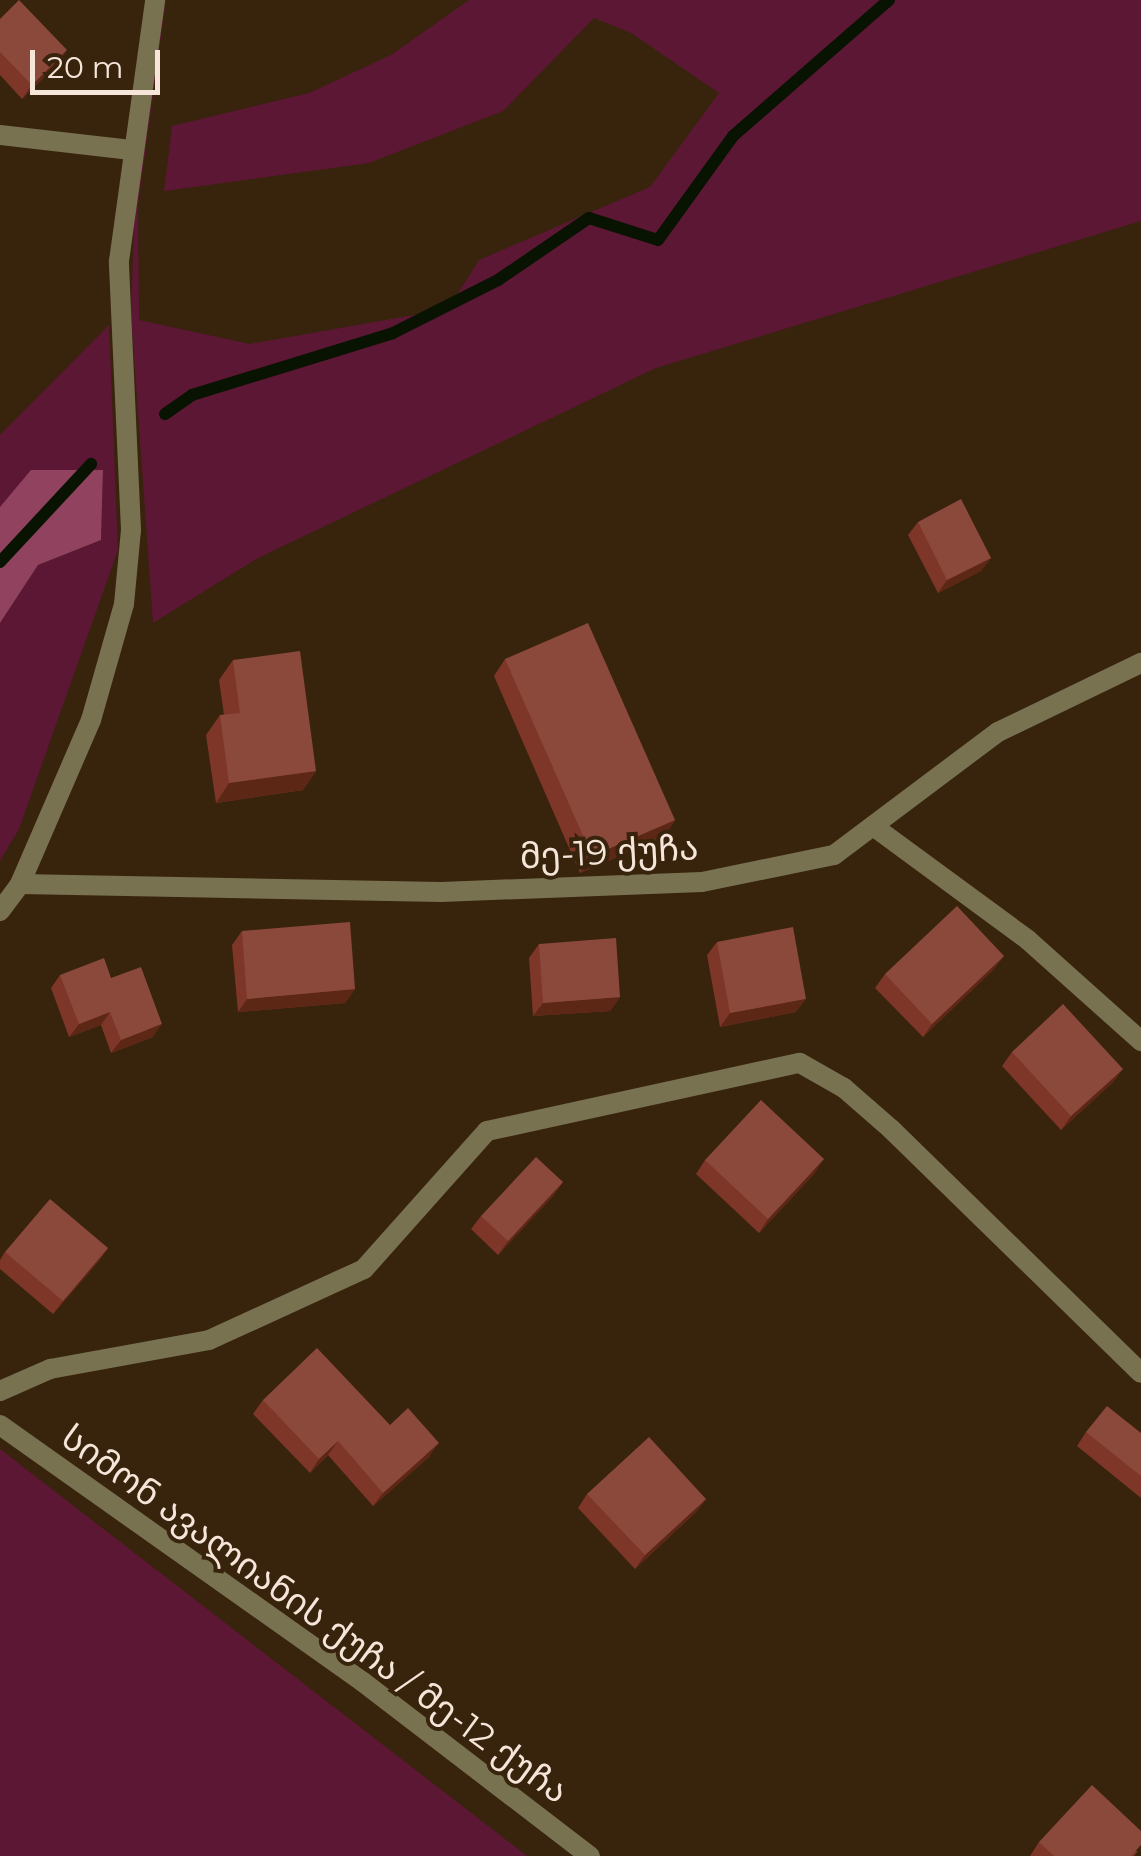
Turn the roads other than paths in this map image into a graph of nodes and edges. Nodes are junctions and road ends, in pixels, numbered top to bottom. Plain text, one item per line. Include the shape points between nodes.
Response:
1 (155, 0) edge
2 (0, 135) edge
3 (131, 150) junction
4 (1141, 663) edge
5 (873, 826) junction
6 (20, 884) junction
7 (0, 911) edge
8 (1141, 1041) edge
9 (1141, 1373) edge
10 (0, 1392) edge
11 (0, 1426) edge
12 (590, 1856) edge

1 - 3 street
2 - 3 street
3 - 6 street via 119,262 131,530 124,604 92,720
4 - 5 street, მე-19 ქუჩა via 998,732
5 - 6 street, მე-19 ქუჩა via 834,855 702,882 440,892
5 - 8 street via 1028,940
6 - 7 street
9 - 10 street via 891,1128 844,1088 800,1064 487,1130 364,1269 209,1340 50,1369
11 - 12 street, სიმონ ავალიანის ქუჩა / მე-12 ქუჩა via 363,1682

